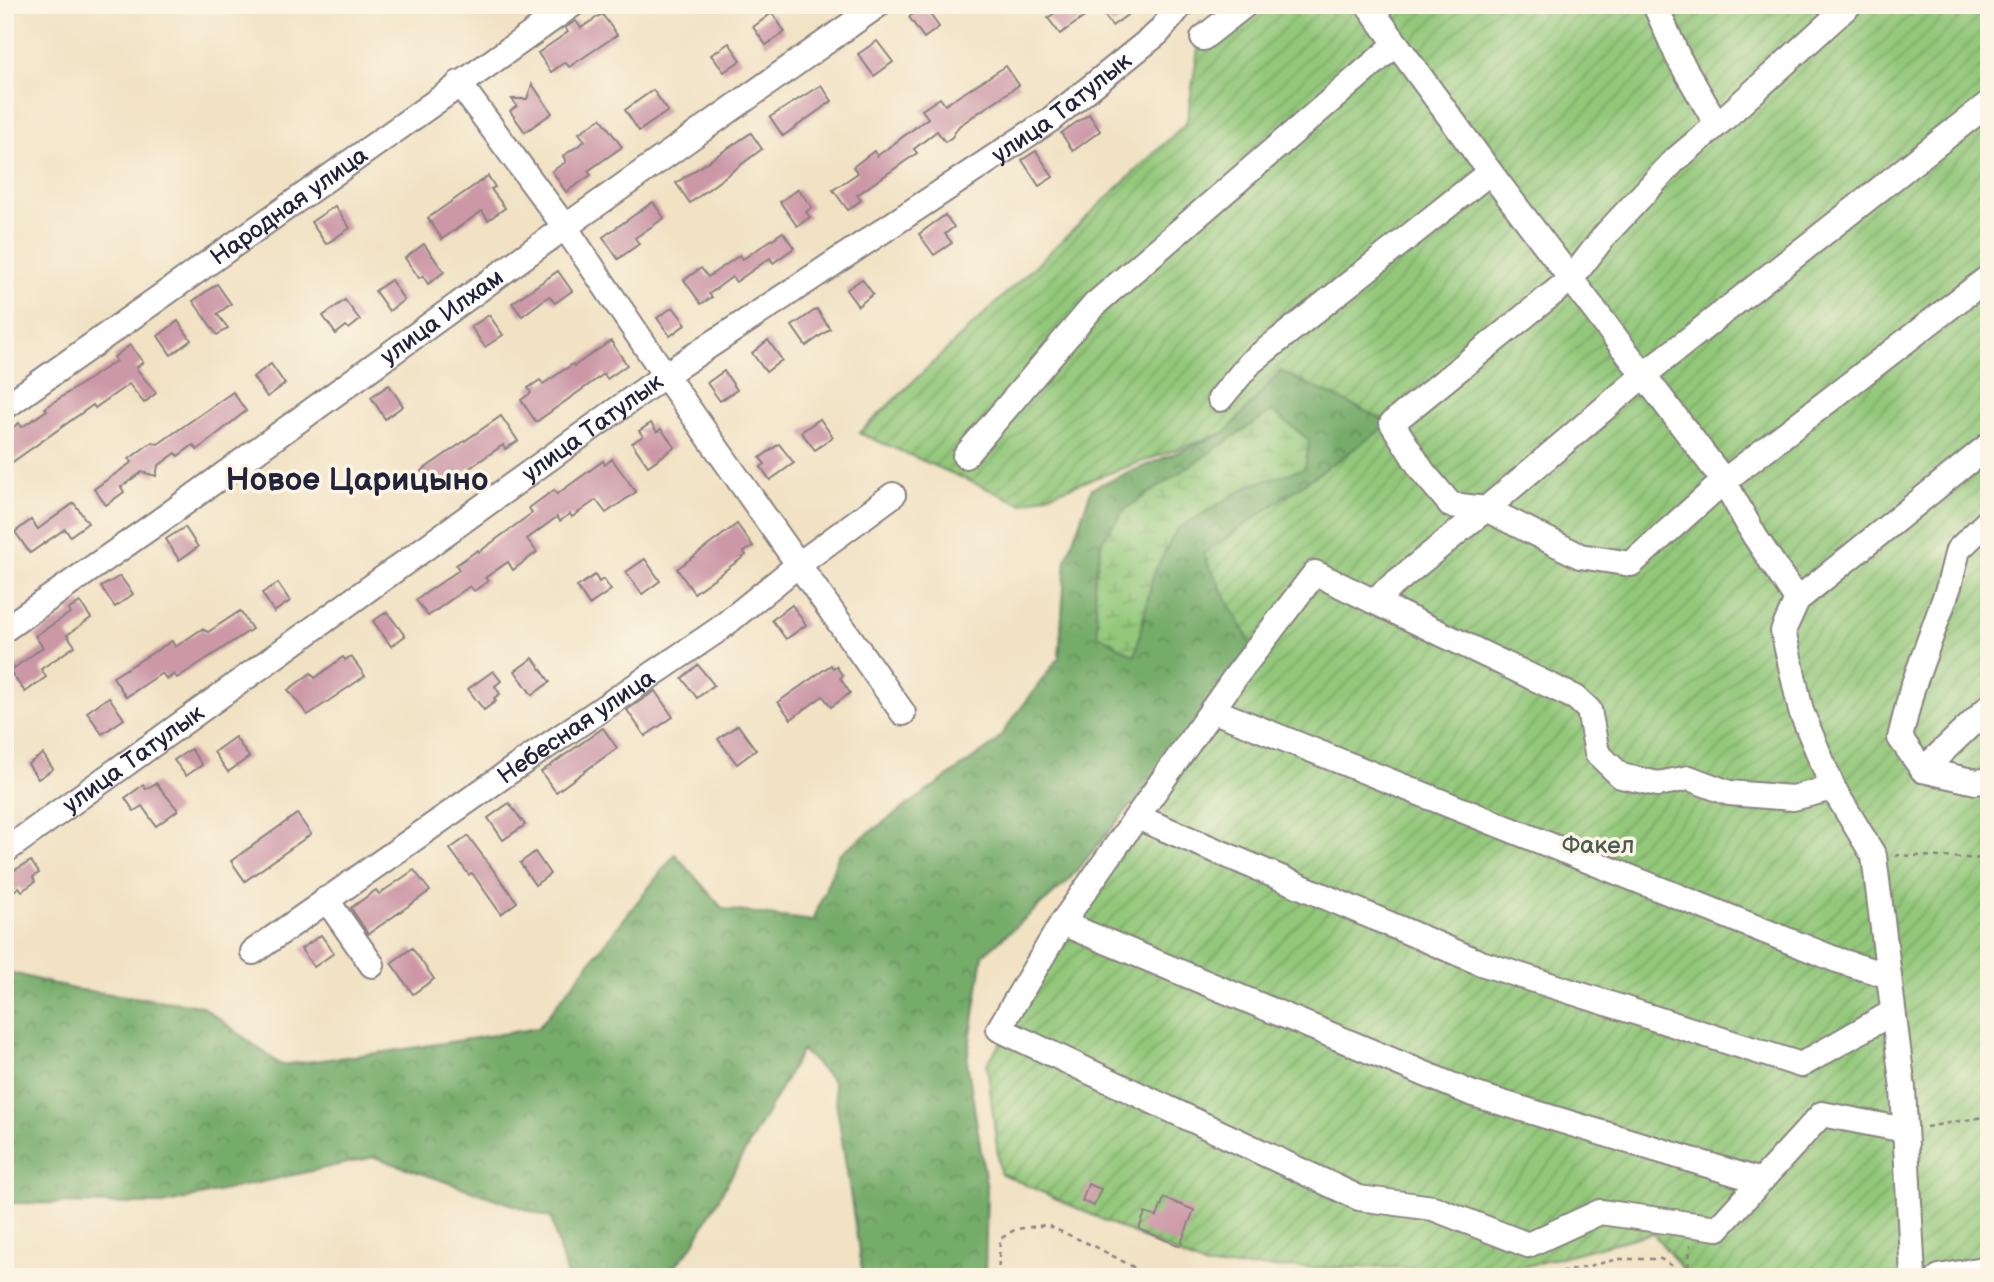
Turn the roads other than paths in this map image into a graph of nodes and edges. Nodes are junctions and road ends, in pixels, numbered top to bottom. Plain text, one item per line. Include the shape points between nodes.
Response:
1 (572, 5) edge
2 (878, 5) edge
3 (1181, 5) edge
4 (1245, 5) edge
5 (1368, 5) edge
6 (1655, 5) edge
7 (1849, 5) edge
8 (1203, 38) dead end
9 (1396, 44) junction
10 (459, 83) junction
11 (1989, 103) edge
12 (1716, 123) junction
13 (1490, 172) junction
14 (565, 227) junction
15 (1989, 277) edge
16 (1572, 278) junction
17 (1645, 374) junction
18 (665, 375) junction
19 (1220, 399) dead end
20 (5, 407) edge
21 (1989, 445) edge
22 (965, 456) dead end
23 (1724, 481) junction
24 (893, 495) dead end
25 (1486, 509) junction
26 (1989, 520) edge
27 (798, 565) junction
28 (1797, 600) junction
29 (1373, 601) junction
30 (5, 629) edge
31 (1989, 707) edge
32 (1212, 710) junction
33 (902, 713) dead end
34 (1923, 770) junction
35 (1989, 780) edge
36 (1833, 789) junction
37 (1137, 817) junction
38 (5, 851) edge
39 (326, 899) junction
40 (1062, 923) junction
41 (253, 952) dead end
42 (372, 965) dead end
43 (1889, 976) junction
44 (1893, 1012) junction
45 (1905, 1130) junction
46 (1761, 1181) junction
47 (1989, 1268) edge
48 (1913, 1277) edge
49 (1939, 1277) edge

1 - 10 street, Народная улица
2 - 14 street, улица Илхам
3 - 18 street, улица Татулык via 1158,33 1050,120
4 - 8 street
5 - 9 street
6 - 12 street
7 - 12 street
9 - 13 street
9 - 22 street via 1095,304
10 - 14 street
10 - 20 street, Народная улица
11 - 17 street
12 - 16 street via 1605,235
13 - 16 street
13 - 19 street via 1251,362
14 - 18 street
14 - 30 street, улица Илхам
15 - 23 street
16 - 17 street
16 - 25 street via 1392,423 1451,505
17 - 23 street
17 - 25 street
18 - 27 street
18 - 38 street, улица Татулык
21 - 28 street
23 - 25 street via 1631,564 1580,556
23 - 28 street
24 - 27 street, Небесная улица
25 - 29 street
26 - 34 street via 1958,550 1912,690 1900,738
27 - 33 street
27 - 39 street, Небесная улица via 718,630
28 - 36 street via 1783,631 1801,711
29 - 32 street via 1315,573
29 - 36 street via 1576,698 1589,710 1597,753 1621,776 1658,784 1689,778 1729,793 1793,798
31 - 34 street
32 - 37 street
32 - 43 street via 1837,960
34 - 35 street via 1976,782
36 - 43 street via 1874,856
37 - 40 street
37 - 44 street via 1481,963 1801,1065
39 - 41 street, Небесная улица
39 - 42 street
40 - 46 street via 1473,1094
40 - 46 street via 999,1029 1359,1198 1433,1208 1528,1245 1600,1212 1718,1228
43 - 44 street
44 - 45 street
45 - 46 street via 1822,1114
45 - 48 street
47 - 49 street

